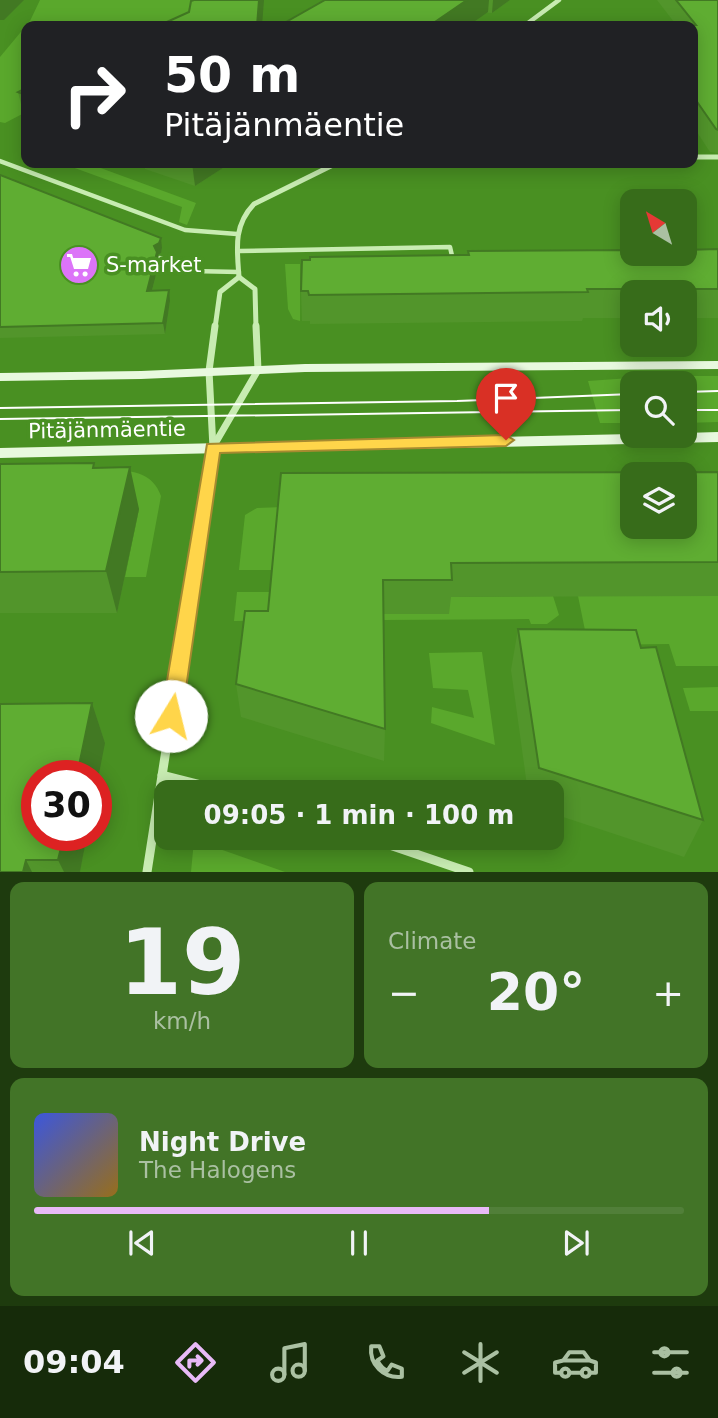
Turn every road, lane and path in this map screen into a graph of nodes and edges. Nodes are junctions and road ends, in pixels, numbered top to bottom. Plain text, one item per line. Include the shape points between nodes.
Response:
1 (559, 0) edge
2 (531, 21) edge
3 (718, 157) edge
4 (698, 158) edge
5 (0, 161) edge
6 (327, 168) edge
7 (237, 233) junction
8 (239, 251) junction
9 (160, 258) edge
10 (455, 271) edge
11 (239, 274) junction
12 (718, 365) edge
13 (258, 370) junction
14 (209, 371) junction
15 (0, 377) edge
16 (718, 437) edge
17 (213, 448) junction
18 (0, 453) edge
19 (162, 775) junction
20 (182, 780) edge
21 (404, 850) edge
22 (147, 872) edge
23 (469, 872) edge

1 - 2 street
3 - 4 street
5 - 7 lane via 185,230
6 - 7 street via 254,204 237,224
7 - 8 street
8 - 10 lane via 450,247
8 - 11 street
9 - 11 lane via 192,271
11 - 13 street via 255,289
11 - 14 street via 220,292
12 - 13 main road
13 - 14 main road
13 - 17 street
14 - 15 main road
14 - 17 street
16 - 17 main road, Pitäjänmäentie
17 - 18 main road, Pitäjänmäentie
17 - 19 street
19 - 20 street
19 - 22 street
21 - 23 street

